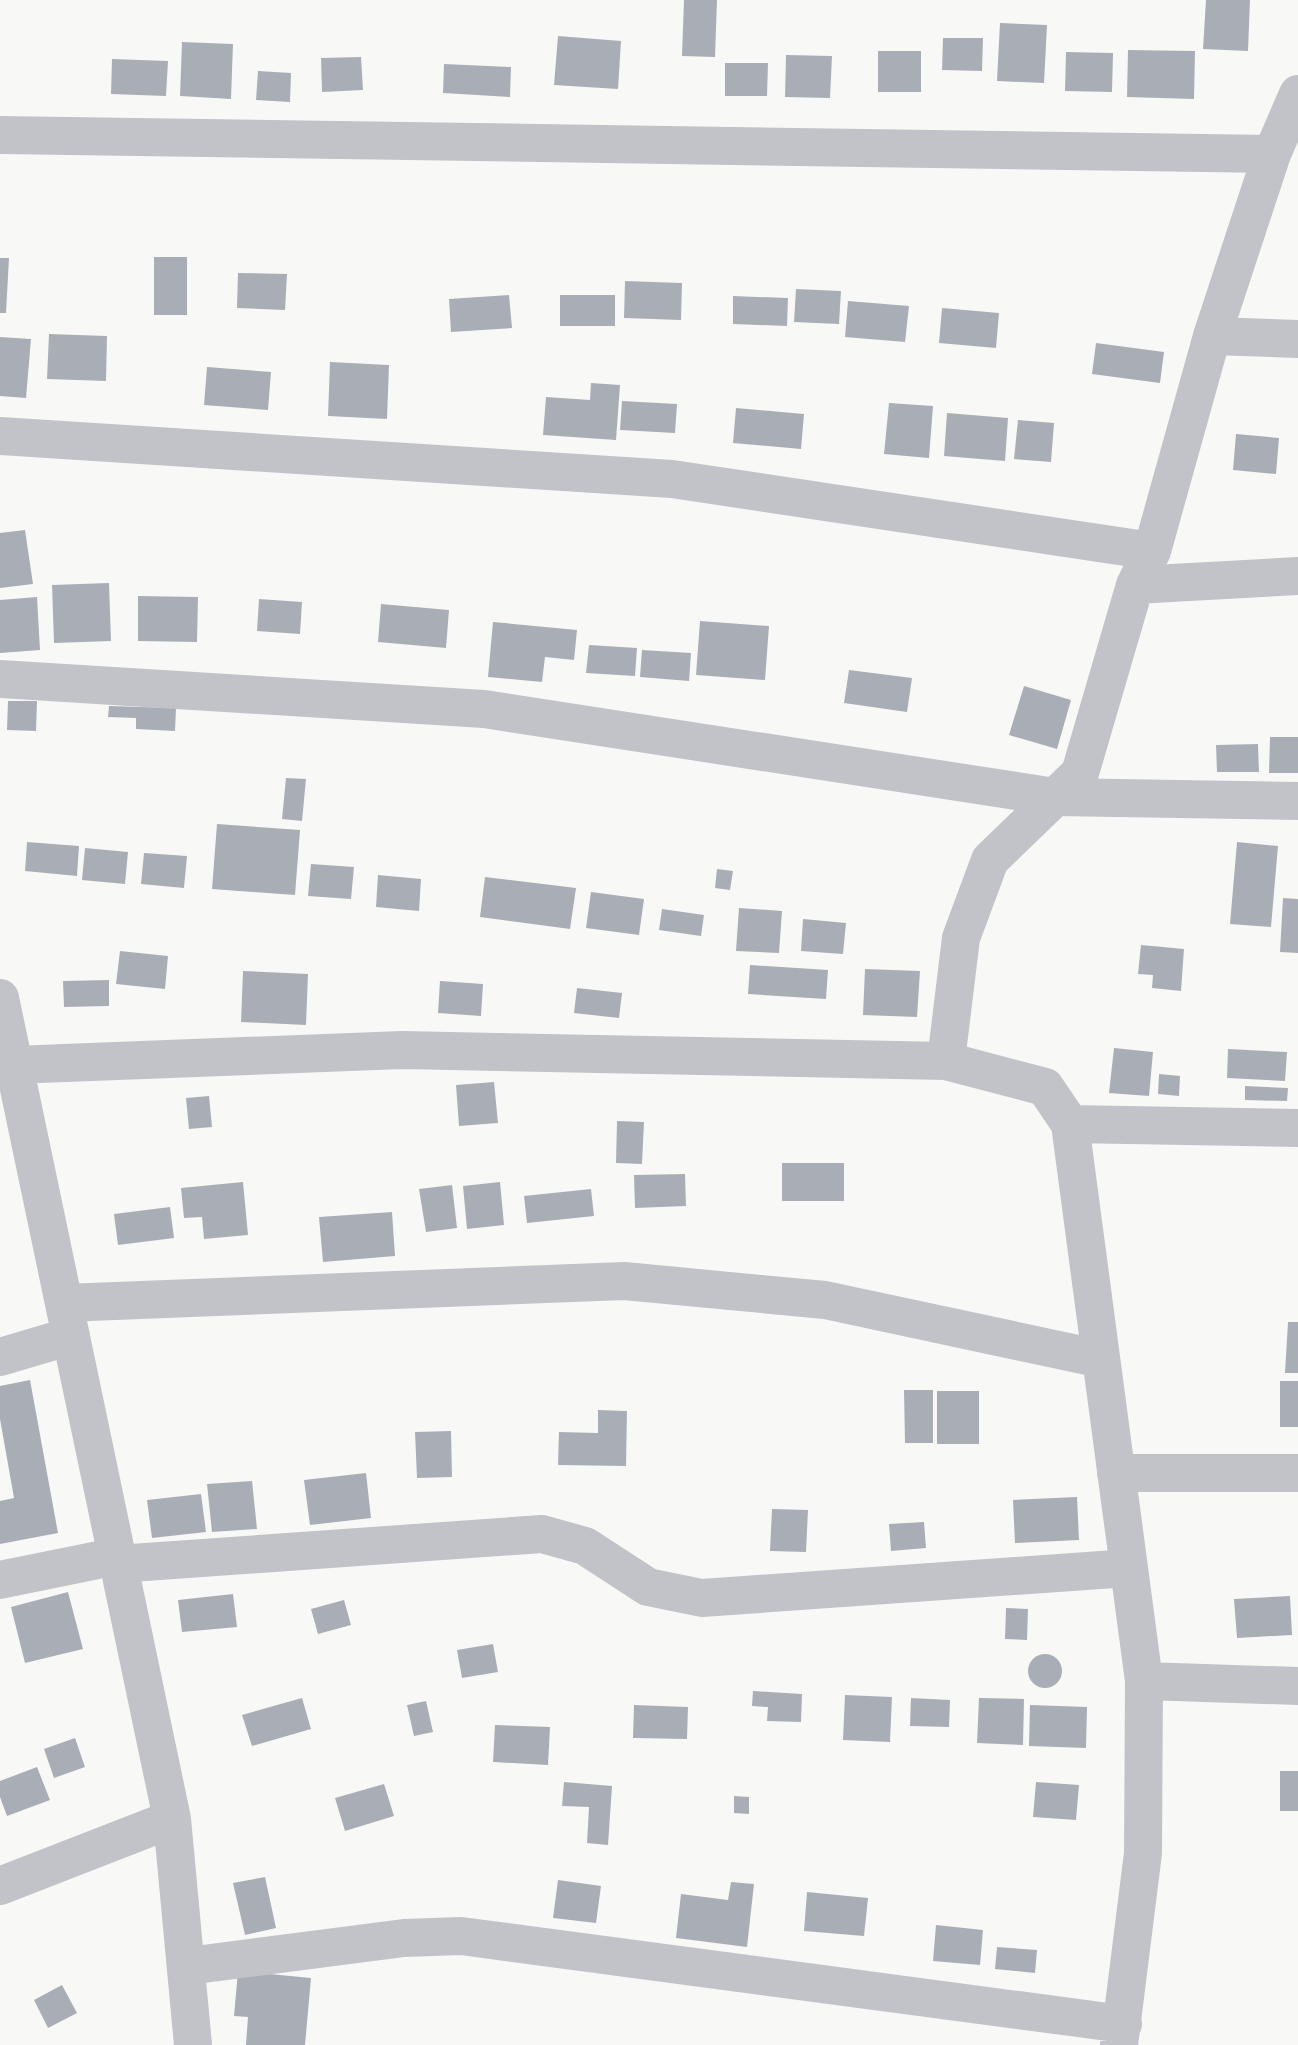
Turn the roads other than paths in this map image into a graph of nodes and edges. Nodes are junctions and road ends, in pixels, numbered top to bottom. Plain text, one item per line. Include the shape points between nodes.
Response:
1 (1298, 94) edge
2 (0, 135) edge
3 (1272, 154) junction
4 (1212, 336) junction
5 (1298, 339) edge
6 (0, 436) edge
7 (1152, 551) junction
8 (1298, 576) edge
9 (1135, 585) junction
10 (0, 679) edge
11 (1055, 797) junction
12 (1298, 801) edge
13 (0, 998) edge
14 (946, 1061) junction
15 (13, 1065) junction
16 (1070, 1124) junction
17 (1298, 1128) edge
18 (67, 1320) junction
19 (0, 1357) edge
20 (1101, 1359) junction
21 (1116, 1473) junction
22 (1298, 1473) edge
23 (118, 1560) junction
24 (1129, 1568) junction
25 (0, 1580) edge
26 (1143, 1681) junction
27 (1298, 1686) edge
28 (172, 1819) junction
29 (0, 1886) edge
30 (188, 1966) junction
31 (1121, 2034) edge
32 (193, 2045) edge

1 - 3 street
2 - 3 street
3 - 4 street
4 - 5 street
4 - 7 street
6 - 7 street via 672,479
7 - 9 street
8 - 9 street
9 - 11 street via 1080,773
10 - 11 street via 484,709
11 - 12 street
11 - 14 street via 990,860 961,938
13 - 15 street
14 - 15 street via 402,1050
14 - 16 street via 1045,1087
15 - 18 street
16 - 17 street
16 - 20 street
18 - 19 street
18 - 20 street via 624,1281 825,1300
18 - 23 street
20 - 21 street
21 - 22 street
21 - 24 street
23 - 24 street via 542,1534 585,1546 649,1587 702,1598
23 - 25 street
23 - 28 street
24 - 26 street
26 - 27 street
26 - 31 street via 1143,1853
28 - 29 street
28 - 30 street
30 - 31 street via 404,1938 461,1936
30 - 32 street

